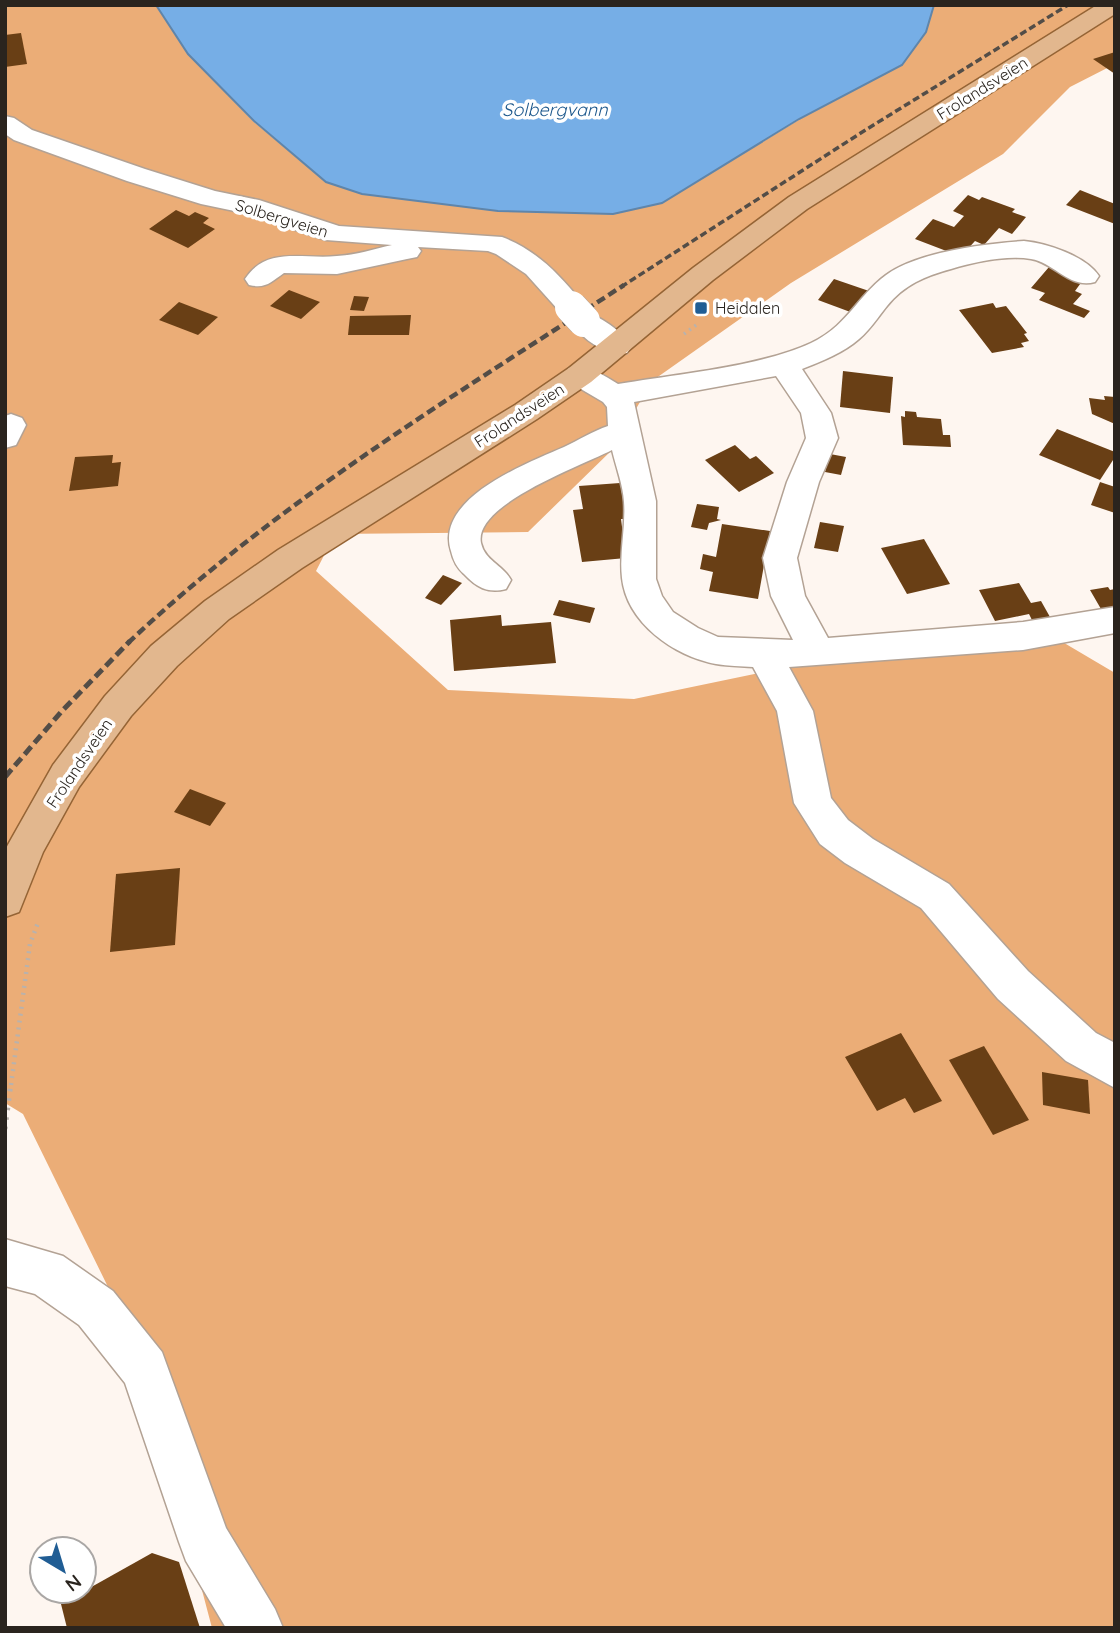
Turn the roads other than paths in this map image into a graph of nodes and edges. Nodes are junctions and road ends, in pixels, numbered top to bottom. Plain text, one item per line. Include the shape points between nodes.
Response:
1 (1114, 5) edge
2 (5, 123) edge
3 (475, 240) junction
4 (1085, 276) dead end
5 (259, 279) dead end
6 (617, 346) junction
7 (783, 365) junction
8 (580, 375) junction
9 (614, 395) junction
10 (624, 435) junction
11 (494, 580) dead end
12 (1115, 620) edge
13 (818, 653) junction
14 (764, 654) junction
15 (5, 899) edge
16 (1115, 1067) edge
17 (5, 1262) edge
18 (256, 1628) edge

1 - 6 main road, Frolandsveien via 785,212
2 - 3 street, Solbergveien via 23,135 136,175 336,234
3 - 5 street via 337,265 282,264
3 - 6 street, Solbergveien via 516,251
4 - 7 street via 1041,252 1020,249 936,265 893,283 839,339
6 - 8 main road, Frolandsveien
7 - 9 street
7 - 13 street via 804,391 821,429 822,438 783,543 780,570 787,594
8 - 9 street
8 - 15 main road, Frolandsveien via 290,559 217,610 164,656 117,706 66,776 26,848
9 - 10 street via 622,407
10 - 11 street via 616,434 513,482 482,505 466,525 464,545 470,560
10 - 14 street via 640,500 639,579 646,601 661,621 686,638 715,650
12 - 13 street via 1023,636
13 - 14 street
14 - 16 street via 795,711 813,803 834,832 935,896 1013,985 1081,1047
17 - 18 street via 46,1273 96,1308 145,1369 205,1542

